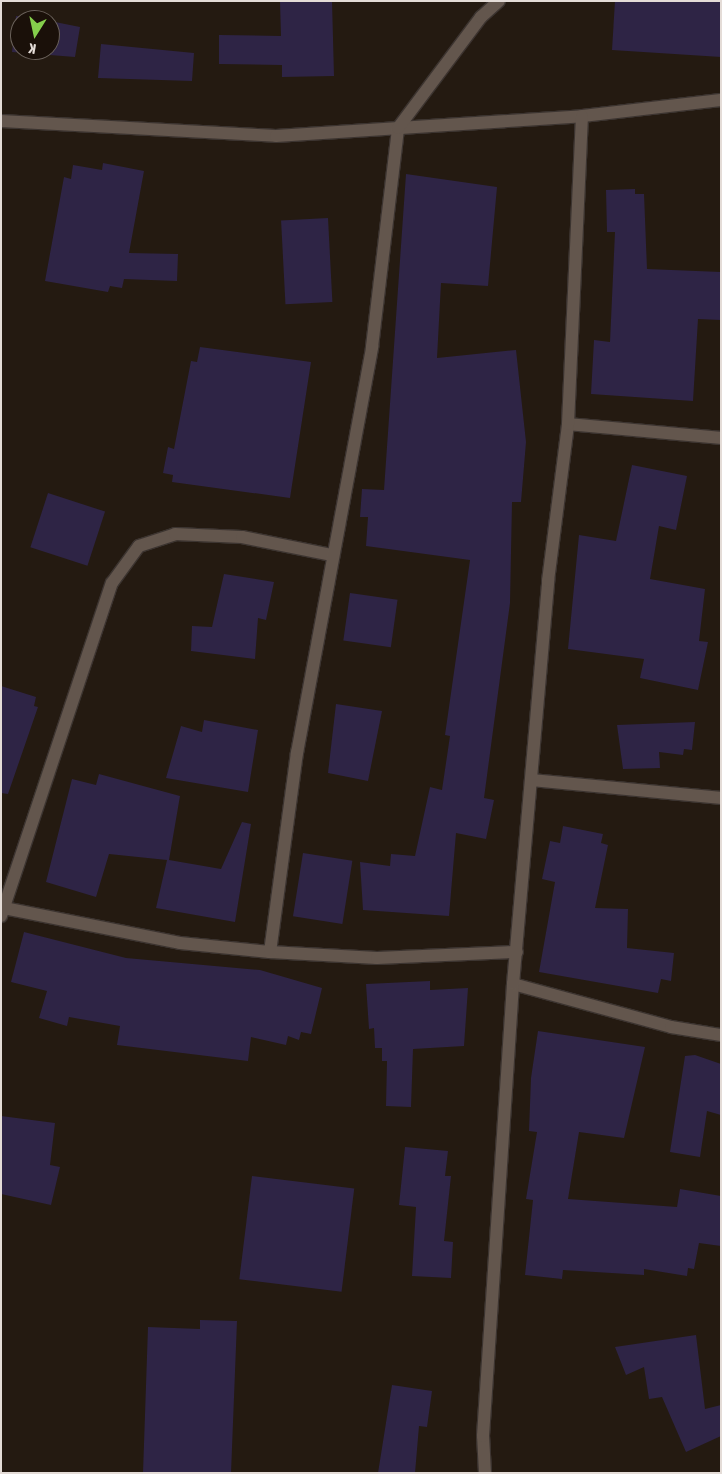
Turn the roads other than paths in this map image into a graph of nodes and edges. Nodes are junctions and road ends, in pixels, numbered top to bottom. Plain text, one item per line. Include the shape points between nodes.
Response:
1 (498, 1) edge
2 (721, 100) edge
3 (582, 116) junction
4 (1, 121) edge
5 (398, 128) junction
6 (568, 424) junction
7 (721, 438) edge
8 (332, 555) junction
9 (532, 780) junction
10 (721, 798) edge
11 (3, 912) edge
12 (270, 952) junction
13 (517, 952) junction
14 (513, 984) junction
15 (721, 1035) edge
16 (485, 1473) edge

1 - 5 street via 481,17
2 - 3 street
3 - 5 street
3 - 6 street
4 - 5 street via 276,136
5 - 8 street via 372,347 353,467
6 - 7 street
6 - 9 street via 548,581
8 - 11 street via 242,537 175,534 140,546 112,583
8 - 12 street via 297,753
9 - 10 street
9 - 13 street
11 - 12 street via 180,943
12 - 13 street via 377,958
13 - 14 street
14 - 15 street via 671,1027
14 - 16 street via 483,1436

